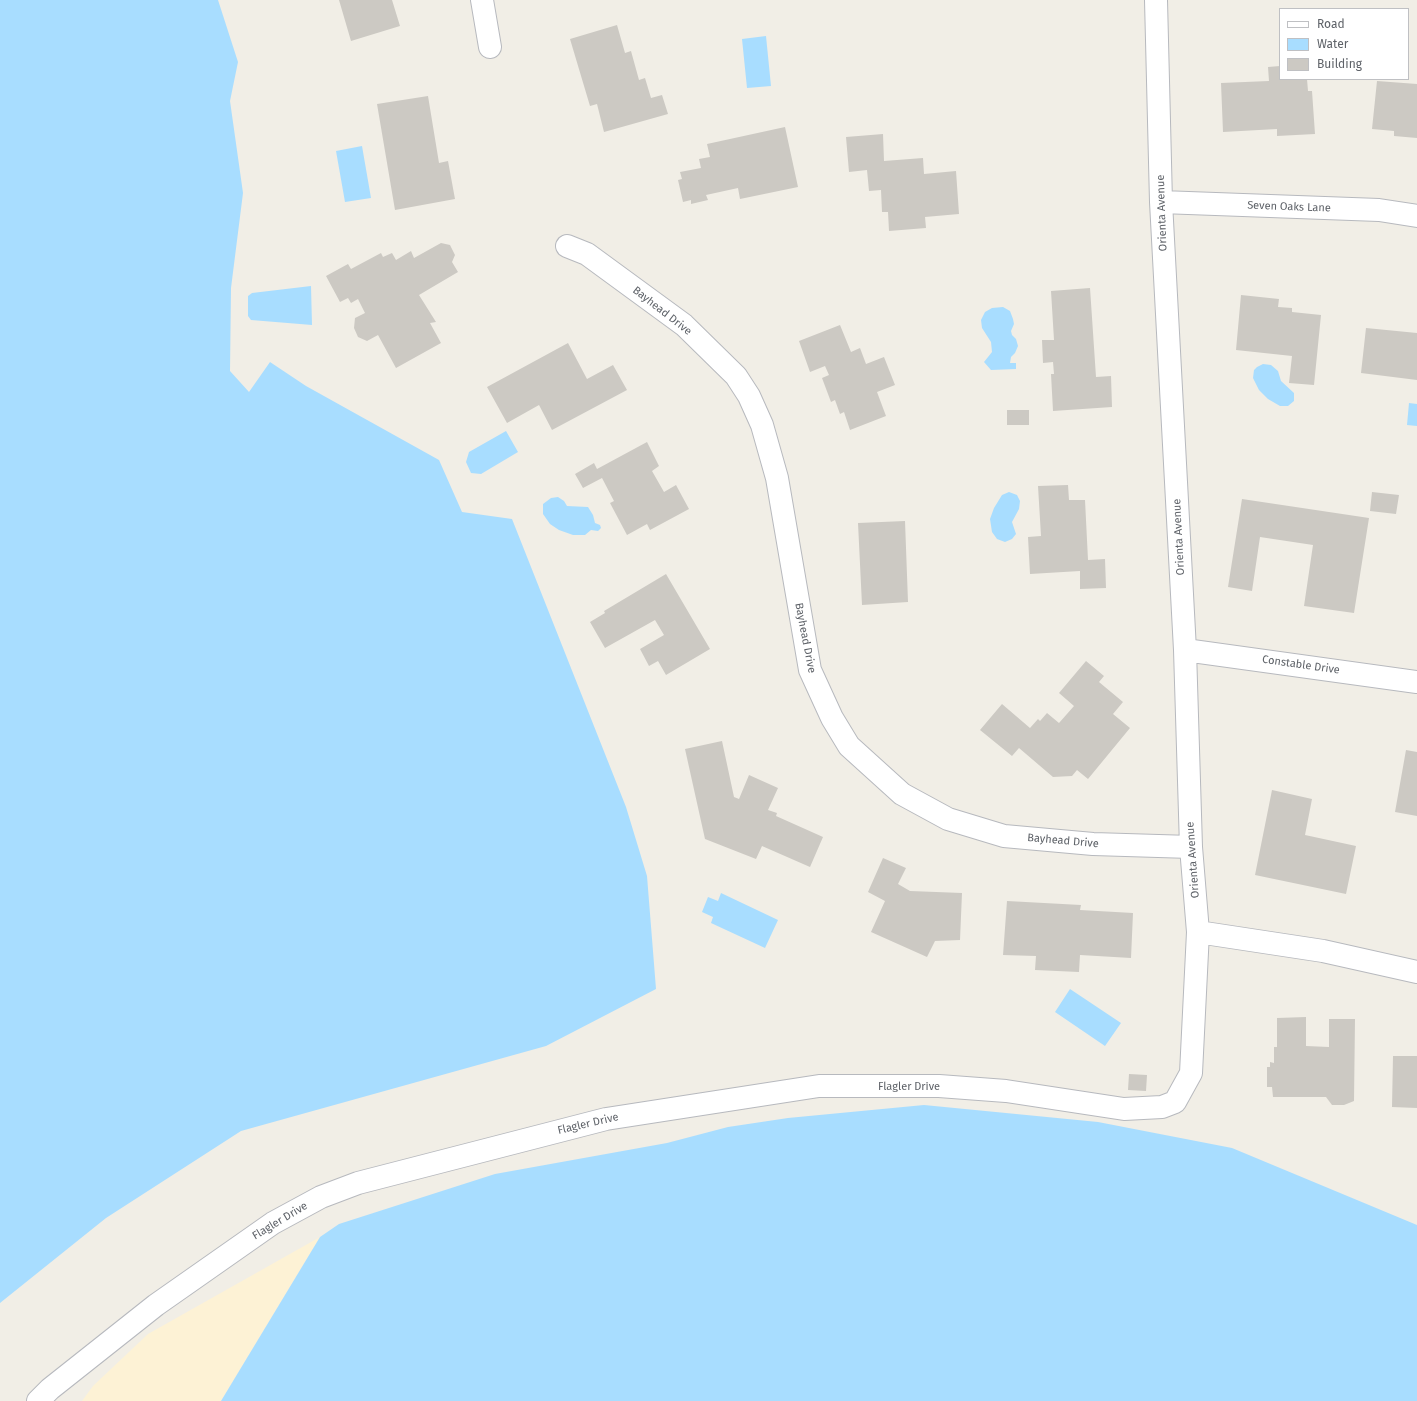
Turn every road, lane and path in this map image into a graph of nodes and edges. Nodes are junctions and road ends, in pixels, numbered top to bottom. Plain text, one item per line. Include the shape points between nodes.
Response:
1 (482, 0) edge
2 (1156, 0) edge
3 (490, 47) dead end
4 (1161, 202) junction
5 (1417, 216) edge
6 (567, 246) dead end
7 (1185, 650) junction
8 (1417, 682) edge
9 (1191, 847) junction
10 (1198, 932) junction
11 (1417, 972) edge
12 (1191, 1073) joint
13 (38, 1401) edge

1 - 3 street
2 - 4 street, Orienta Avenue
4 - 5 street, Seven Oaks Lane via 1379,210
4 - 7 street, Orienta Avenue
6 - 9 street, Bayhead Drive via 587,254 684,325 736,376 749,396 762,425 777,478 810,670 832,718 854,750 902,794 948,819 1004,836 1093,844
7 - 8 street, Constable Drive
7 - 9 street, Orienta Avenue
9 - 10 street, Orienta Avenue
10 - 11 street via 1323,951
10 - 12 street, Orienta Avenue
12 - 13 street, Flagler Drive via 1175,1102 1162,1107 1131,1108 984,1089 939,1086 819,1086 606,1119 358,1183 321,1197 273,1223 156,1306

